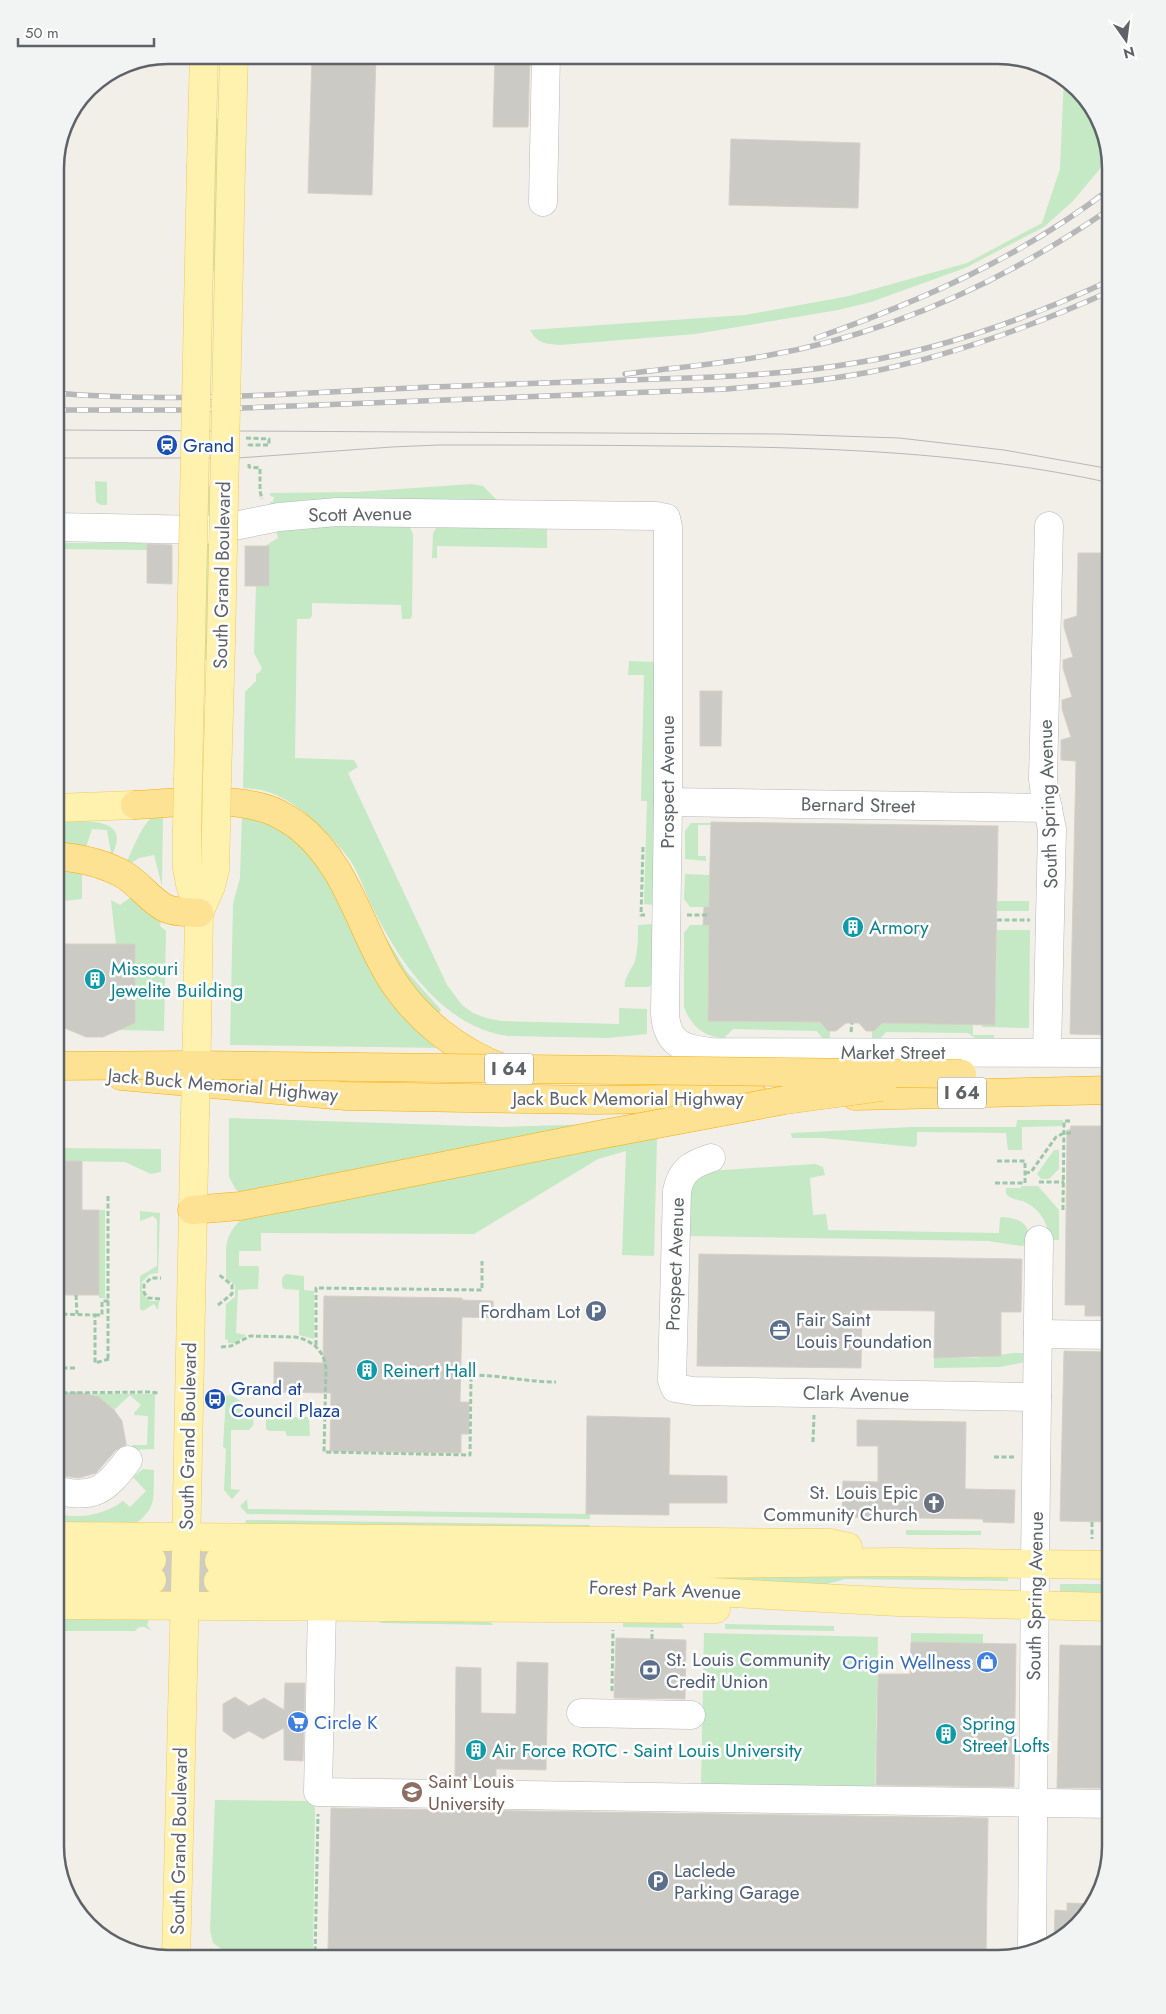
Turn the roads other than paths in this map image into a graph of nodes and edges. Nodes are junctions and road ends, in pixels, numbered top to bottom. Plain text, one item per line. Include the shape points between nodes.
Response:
1 (204, 64) edge
2 (234, 64) edge
3 (546, 64) edge
4 (543, 202) dead end
5 (666, 518) joint
6 (1049, 526) dead end
7 (64, 527) edge
8 (668, 802) junction
9 (135, 805) joint
10 (64, 808) edge
11 (1048, 808) junction
12 (64, 857) edge
13 (200, 913) junction
14 (676, 1043) joint
15 (1047, 1052) junction
16 (1102, 1053) edge
17 (64, 1066) edge
18 (64, 1072) edge
19 (962, 1074) junction
20 (1102, 1076) edge
21 (1102, 1090) edge
22 (593, 1100) junction
23 (711, 1158) dead end
24 (192, 1210) junction
25 (1039, 1240) dead end
26 (1038, 1334) junction
27 (1102, 1335) edge
28 (675, 1388) joint
29 (1037, 1397) junction
30 (128, 1460) dead end
31 (64, 1492) edge
32 (64, 1536) edge
33 (186, 1543) junction
34 (64, 1562) edge
35 (897, 1562) junction
36 (1034, 1563) junction
37 (1102, 1564) edge
38 (64, 1580) edge
39 (184, 1599) junction
40 (898, 1602) junction
41 (64, 1605) edge
42 (1034, 1605) junction
43 (322, 1606) junction
44 (1102, 1607) edge
45 (581, 1713) dead end
46 (691, 1715) dead end
47 (1034, 1802) junction
48 (1102, 1804) edge
49 (1032, 1944) edge
50 (176, 1950) edge

1 - 13 main road, South Grand Boulevard, bridge via 187,830 187,868
2 - 13 main road, South Grand Boulevard, bridge via 215,870
3 - 4 street
5 - 7 street, Scott Avenue via 336,512 278,517 204,530
5 - 8 street, Prospect Avenue
6 - 11 street, South Spring Avenue via 1043,779
8 - 11 street, Bernard Street
8 - 14 street, Prospect Avenue via 664,1014 669,1034
9 - 10 main road
9 - 22 highway via 199,802 250,805 268,809 290,820 336,866 389,975 427,1021 447,1038 490,1064
11 - 15 street, South Spring Avenue via 1052,829
12 - 13 highway via 117,871 166,908
13 - 24 main road, South Grand Boulevard, bridge
14 - 15 street, Market Street via 692,1050 711,1052
15 - 16 street, Market Street
17 - 19 highway, Jack Buck Memorial Highway / I 64, bridge
18 - 22 highway, Jack Buck Memorial Highway / I 64 via 346,1096
19 - 20 highway, Jack Buck Memorial Highway / I 64
19 - 24 highway, bridge via 785,1100 298,1195 224,1208
21 - 22 highway, Jack Buck Memorial Highway / I 64
23 - 28 street, Prospect Avenue via 686,1171 679,1179 677,1191 672,1380
24 - 33 main road, South Grand Boulevard
25 - 26 street, South Spring Avenue
26 - 27 street
26 - 29 street, South Spring Avenue
28 - 29 street, Clark Avenue via 693,1391
29 - 36 street, South Spring Avenue
30 - 31 street via 107,1487 82,1495
32 - 33 main road
33 - 35 main road via 830,1543
33 - 39 main road, South Grand Boulevard, bridge
34 - 38 main road via 152,1570
35 - 36 main road, Forest Park Avenue
35 - 40 main road, Forest Park Avenue via 218,1571
36 - 37 main road, Forest Park Avenue
36 - 42 street, South Spring Avenue
39 - 41 main road
39 - 43 main road
39 - 50 main road, South Grand Boulevard
40 - 42 main road, Forest Park Avenue
40 - 43 main road via 694,1609
42 - 44 main road, Forest Park Avenue
42 - 47 street, South Spring Avenue
43 - 47 street via 318,1792
45 - 46 street
47 - 48 street
47 - 49 street, South Spring Avenue

